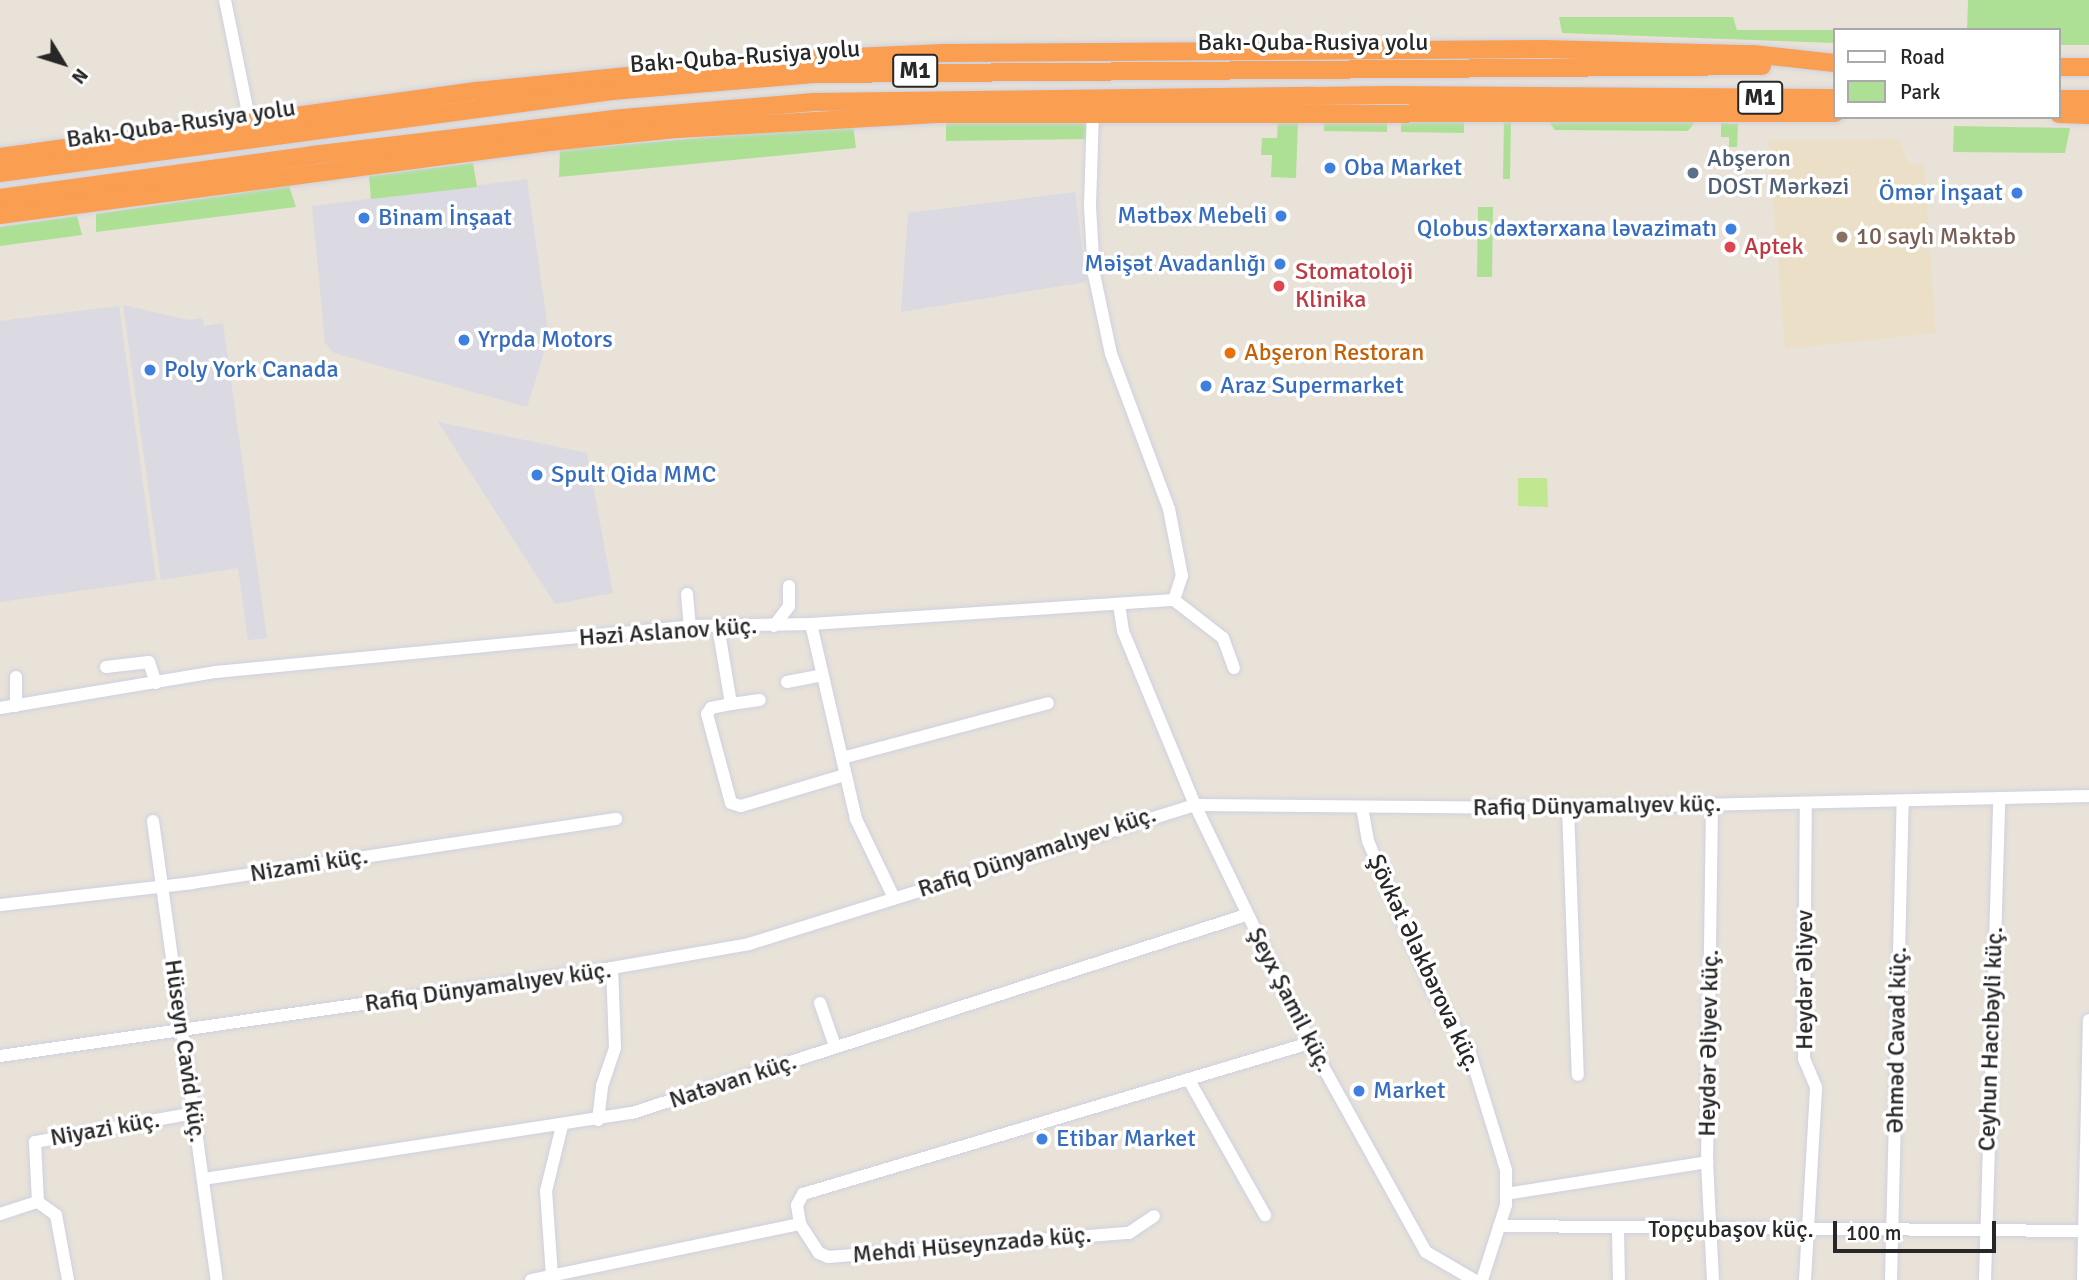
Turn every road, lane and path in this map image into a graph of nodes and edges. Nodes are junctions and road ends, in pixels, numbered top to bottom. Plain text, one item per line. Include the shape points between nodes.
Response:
1 (226, 0) edge
2 (1834, 64) edge
3 (1834, 64) edge
4 (2061, 67) edge
5 (2089, 67) edge
6 (1834, 98) edge
7 (2061, 99) edge
8 (2089, 99) edge
9 (1093, 111) junction
10 (1834, 113) edge
11 (2061, 114) edge
12 (2089, 114) edge
13 (250, 123) junction
14 (0, 157) edge
15 (0, 173) edge
16 (0, 198) edge
17 (0, 215) edge
18 (789, 586) dead end
19 (687, 594) dead end
20 (1174, 600) junction
21 (1119, 605) junction
22 (811, 624) junction
23 (690, 625) junction
24 (718, 626) junction
25 (774, 626) junction
26 (106, 667) dead end
27 (1234, 668) dead end
28 (822, 674) junction
29 (16, 677) dead end
30 (787, 682) dead end
31 (156, 683) junction
32 (760, 701) dead end
33 (1048, 703) dead end
34 (731, 704) junction
35 (16, 706) junction
36 (0, 708) edge
37 (842, 758) junction
38 (845, 775) junction
39 (2089, 796) edge
40 (1999, 798) junction
41 (1903, 801) junction
42 (1806, 803) junction
43 (1195, 804) junction
44 (1712, 805) junction
45 (1362, 807) junction
46 (1568, 808) junction
47 (616, 819) dead end
48 (153, 821) dead end
49 (161, 887) junction
50 (894, 898) junction
51 (0, 905) edge
52 (1247, 915) junction
53 (612, 968) junction
54 (820, 1003) dead end
55 (2089, 1020) edge
56 (183, 1031) junction
57 (1310, 1043) junction
58 (835, 1046) junction
59 (0, 1056) edge
60 (1578, 1074) dead end
61 (1190, 1082) junction
62 (194, 1113) junction
63 (598, 1120) junction
64 (562, 1126) junction
65 (1707, 1162) junction
66 (204, 1179) junction
67 (1506, 1194) junction
68 (38, 1202) junction
69 (0, 1214) edge
70 (1265, 1215) dead end
71 (1154, 1216) dead end
72 (800, 1224) junction
73 (1499, 1226) junction
74 (1618, 1230) junction
75 (1805, 1230) junction
76 (1892, 1230) junction
77 (1985, 1230) junction
78 (1709, 1231) junction
79 (2086, 1231) edge
80 (552, 1276) junction
81 (68, 1280) edge
82 (217, 1280) edge
83 (531, 1280) edge
84 (1474, 1280) edge
85 (1482, 1280) edge
86 (1619, 1280) edge
87 (1713, 1280) edge
88 (1805, 1280) edge
89 (1891, 1280) edge
90 (1984, 1280) edge
91 (2083, 1280) edge

1 - 13 street
2 - 13 highway via 1753,54 1542,49 944,53 702,66
3 - 15 highway, Bakı-Quba-Rusiya yolu / M1 via 814,74 612,90
4 - 5 highway
6 - 16 highway, Bakı-Quba-Rusiya yolu / M1 via 1388,95 814,102 366,149
7 - 8 highway
9 - 10 highway
9 - 17 highway via 937,114 678,129 481,150
9 - 20 street via 1090,206 1094,274 1111,354 1170,509 1182,586
11 - 12 highway
13 - 14 highway
18 - 25 street via 789,606
19 - 23 street
20 - 21 street, Həzi Aslanov küç.
20 - 27 street via 1223,638
21 - 22 street, Həzi Aslanov küç.
21 - 43 street, Şeyx Şamil küç. via 1123,631
22 - 25 street, Həzi Aslanov küç.
22 - 28 street
23 - 24 street, Həzi Aslanov küç.
23 - 31 street, Həzi Aslanov küç. via 263,667
24 - 25 street, Həzi Aslanov küç.
24 - 34 street
26 - 31 street via 149,662
28 - 30 street
28 - 37 street
29 - 35 street
31 - 35 street, Həzi Aslanov küç.
32 - 34 street
33 - 37 street
34 - 38 street via 707,713 731,803 741,806
35 - 36 street, Həzi Aslanov küç.
37 - 38 street
38 - 50 street via 860,831
39 - 40 street, Rafiq Dünyamalıyev küç.
40 - 41 street, Rafiq Dünyamalıyev küç.
40 - 77 street, Ceyhun Hacıbəyli küç.
41 - 42 street, Rafiq Dünyamalıyev küç.
41 - 76 street, Əhməd Cavad küç.
42 - 44 street, Rafiq Dünyamalıyev küç.
42 - 75 street, Heydər Əliyev via 1804,1059 1816,1087
43 - 45 street, Rafiq Dünyamalıyev küç.
43 - 50 street, Rafiq Dünyamalıyev küç.
43 - 52 street, Şeyx Şamil küç.
44 - 46 street, Rafiq Dünyamalıyev küç.
44 - 65 street, Heydər Əliyev küç.
45 - 46 street, Rafiq Dünyamalıyev küç.
45 - 67 street, Şövkət Ələkbərova küç. via 1368,841 1430,986 1470,1053 1506,1170
46 - 60 street
47 - 49 street, Nizami küç.
48 - 49 street, Hüseyn Cavid küç.
49 - 51 street, Nizami küç.
49 - 56 street, Hüseyn Cavid küç.
50 - 53 street, Rafiq Dünyamalıyev küç. via 750,944
52 - 57 street, Şeyx Şamil küç.
52 - 58 street, Natəvan küç.
53 - 56 street, Rafiq Dünyamalıyev küç.
53 - 63 street via 615,1048 602,1086
54 - 58 street
55 - 79 street
56 - 59 street, Rafiq Dünyamalıyev küç.
56 - 62 street, Hüseyn Cavid küç.
57 - 61 street
57 - 84 street, Şeyx Şamil küç. via 1426,1252
58 - 63 street, Natəvan küç. via 670,1102
61 - 70 street
61 - 72 street via 803,1194 797,1205
62 - 66 street, Hüseyn Cavid küç.
62 - 68 street, Niyazi küç. via 35,1142
63 - 64 street, Natəvan küç.
64 - 66 street, Natəvan küç.
64 - 80 street via 546,1191
65 - 67 street
65 - 78 street, Heydər Əliyev küç.
66 - 82 street, Hüseyn Cavid küç.
67 - 73 street, Şövkət Ələkbərova küç.
68 - 69 street
68 - 81 street via 56,1215
71 - 72 street, Mehdi Hüseynzadə küç. via 1129,1233 828,1257 819,1253
72 - 80 street
73 - 74 street, Topçubaşov küç.
73 - 85 street, Şövkət Ələkbərova küç.
74 - 78 street, Topçubaşov küç.
74 - 86 street
75 - 76 street, Topçubaşov küç.
75 - 78 street, Topçubaşov küç.
75 - 88 street, Heydər Əliyev
76 - 77 street, Topçubaşov küç.
76 - 89 street, Əhməd Cavad küç.
77 - 79 street, Topçubaşov küç.
77 - 90 street, Ceyhun Hacıbəyli küç.
78 - 87 street, Heydər Əliyev küç.
79 - 91 street
80 - 83 street

